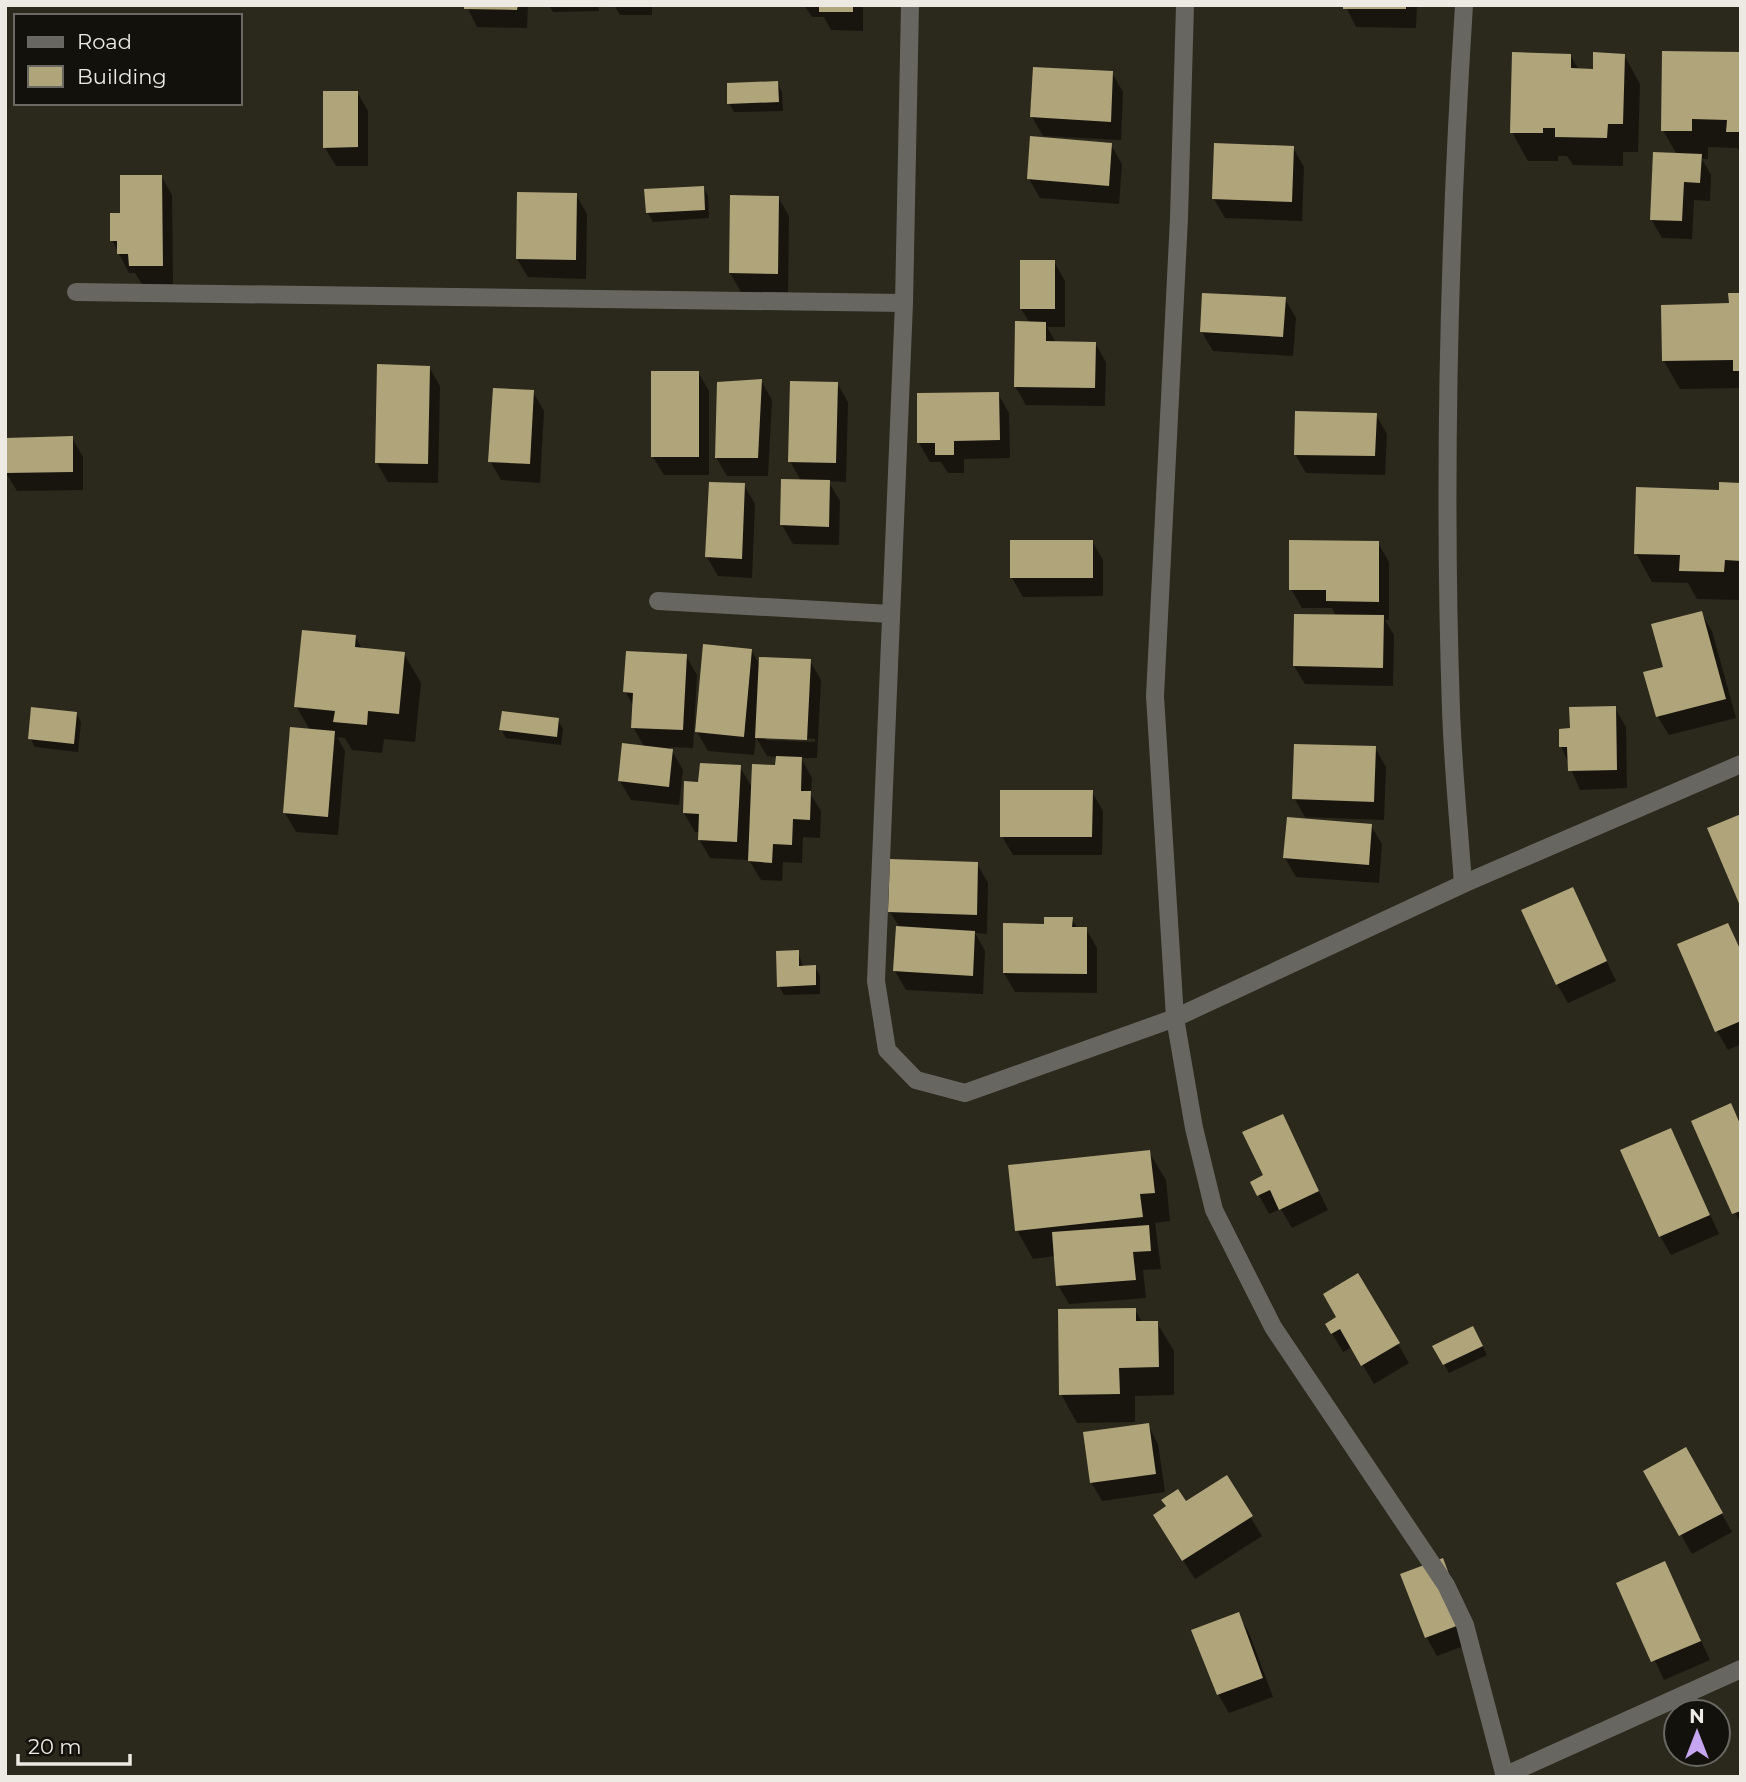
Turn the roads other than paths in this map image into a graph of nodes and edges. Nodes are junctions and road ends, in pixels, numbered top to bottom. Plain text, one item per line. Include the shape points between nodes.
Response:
1 (909, 5) edge
2 (1185, 5) edge
3 (1464, 5) edge
4 (76, 292) dead end
5 (904, 303) junction
6 (658, 601) dead end
7 (891, 614) junction
8 (1741, 764) edge
9 (1463, 884) junction
10 (1175, 1018) junction
11 (1741, 1669) edge
12 (1504, 1776) edge

1 - 5 street
2 - 10 street via 1179,218 1154,696
3 - 9 street via 1451,225 1448,537 1451,712
4 - 5 street
5 - 7 street
6 - 7 street
7 - 10 street via 876,981 887,1049 916,1080 965,1093
8 - 9 street
9 - 10 street
10 - 12 street via 1214,1210 1273,1327 1446,1585 1465,1625
11 - 12 street

